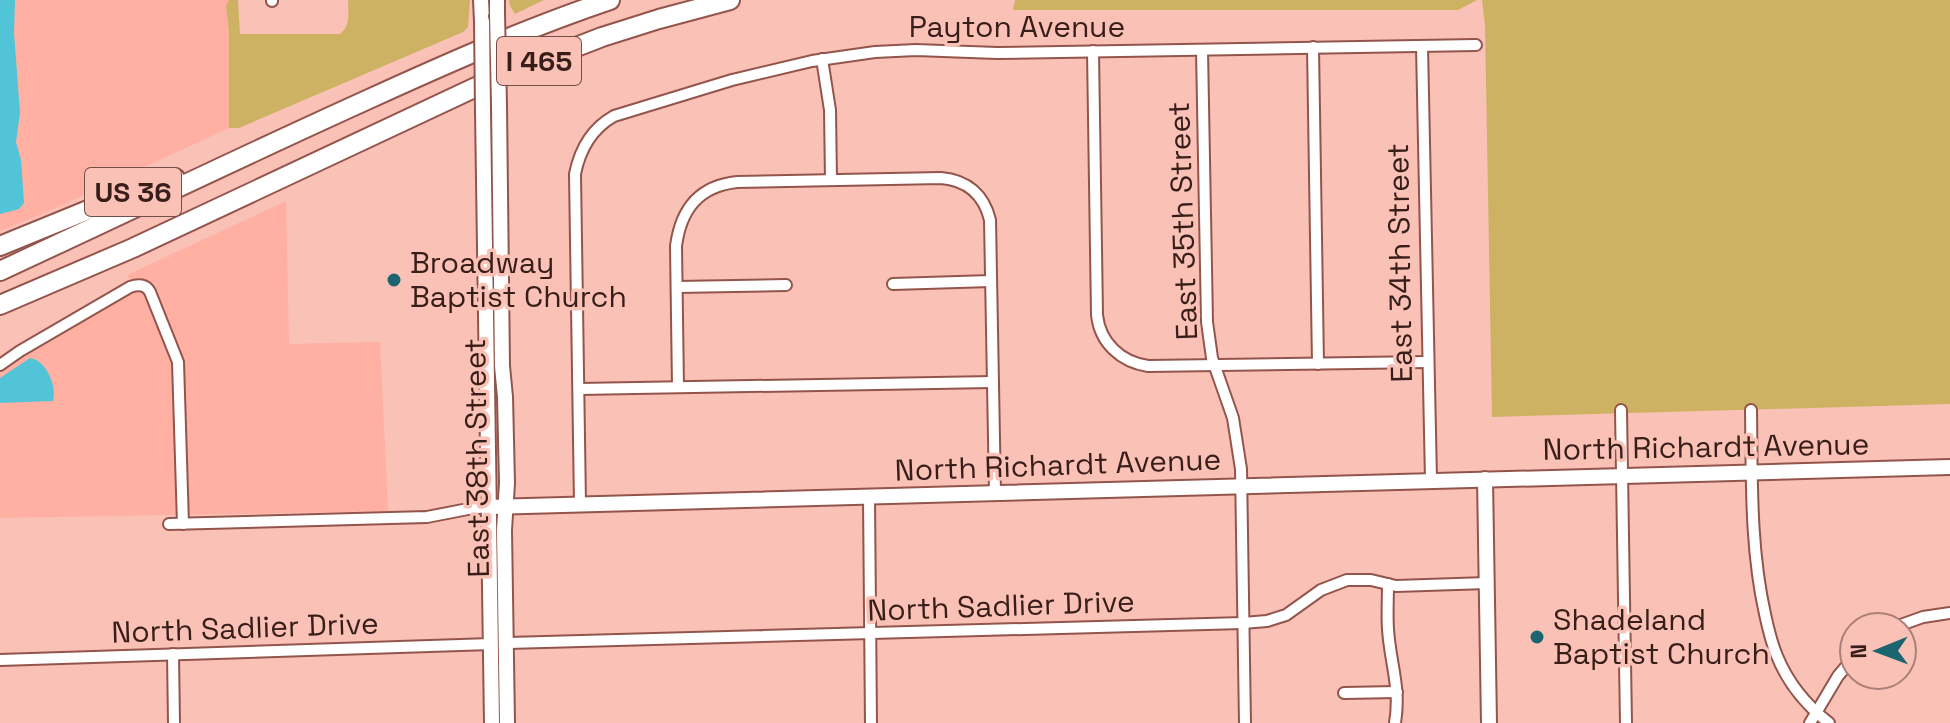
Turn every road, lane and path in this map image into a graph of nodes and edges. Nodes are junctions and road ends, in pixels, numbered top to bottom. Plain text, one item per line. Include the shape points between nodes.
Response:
1 (481, 0) edge
2 (610, 0) edge
3 (730, 0) edge
4 (497, 7) edge
5 (1476, 45) dead end
6 (1422, 46) junction
7 (1313, 47) junction
8 (1202, 50) junction
9 (1093, 51) junction
10 (822, 59) junction
11 (268, 145) junction
12 (831, 180) junction
13 (0, 246) edge
14 (133, 248) junction
15 (0, 271) edge
16 (991, 281) junction
17 (893, 284) dead end
18 (786, 285) dead end
19 (677, 287) junction
20 (0, 305) edge
21 (0, 319) edge
22 (1428, 362) junction
23 (1318, 364) junction
24 (0, 365) edge
25 (1213, 366) junction
26 (993, 382) junction
27 (678, 387) junction
28 (579, 389) junction
29 (1621, 410) dead end
30 (1751, 410) dead end
31 (1950, 467) edge
32 (1752, 472) junction
33 (1622, 475) junction
34 (1485, 479) junction
35 (1431, 480) junction
36 (1242, 486) junction
37 (995, 493) junction
38 (869, 497) junction
39 (580, 504) junction
40 (506, 506) junction
41 (488, 507) junction
42 (169, 524) dead end
43 (183, 524) junction
44 (1487, 583) junction
45 (1388, 584) junction
46 (1950, 613) edge
47 (1918, 619) edge
48 (1243, 623) junction
49 (870, 633) junction
50 (498, 644) junction
51 (173, 654) junction
52 (0, 660) edge
53 (1838, 676) edge
54 (1397, 692) junction
55 (1344, 693) dead end
56 (1817, 713) junction
57 (174, 723) edge
58 (492, 723) edge
59 (507, 723) edge
60 (871, 723) edge
61 (1245, 723) edge
62 (1395, 723) edge
63 (1489, 723) edge
64 (1626, 723) edge
65 (1810, 723) edge
66 (1829, 723) edge

1 - 41 street, East 38th Street, bridge
2 - 11 highway, I 465 via 491,44
3 - 14 highway, I 465 via 630,28 520,68
4 - 40 street, East 38th Street, bridge
5 - 6 street, Payton Avenue
6 - 7 street, Payton Avenue
6 - 22 street, East 34th Street
7 - 8 street, Payton Avenue
7 - 23 street
8 - 9 street, Payton Avenue
8 - 25 street, East 35th Street via 1207,322
9 - 10 street, Payton Avenue via 901,51
9 - 25 street via 1100,329 1107,343 1137,364
10 - 12 street via 830,110
10 - 28 street, Payton Avenue via 625,111 593,133 575,174
11 - 13 highway, US 36
11 - 15 highway, I 465
12 - 16 street via 961,182 985,205 990,220
12 - 19 street via 729,183 710,189 683,217 676,246
14 - 20 highway, I 465
14 - 21 highway, US 36
16 - 17 street
16 - 26 street
18 - 19 street
19 - 27 street
22 - 23 street
22 - 35 street, East 34th Street
23 - 25 street
24 - 43 street via 130,287 146,287 178,362
25 - 36 street, East 35th Street via 1236,432
26 - 27 street
26 - 37 street
27 - 28 street
28 - 39 street
29 - 33 street
30 - 32 street
31 - 32 street, North Richardt Avenue
32 - 33 street, North Richardt Avenue
32 - 56 street via 1755,555 1771,639 1791,683
33 - 34 street, North Richardt Avenue
33 - 64 street
34 - 35 street, North Richardt Avenue
34 - 44 street
35 - 36 street, North Richardt Avenue
36 - 37 street, North Richardt Avenue
36 - 48 street, East 35th Street
37 - 38 street, North Richardt Avenue
38 - 39 street, North Richardt Avenue
38 - 49 street
39 - 40 street, North Richardt Avenue
40 - 41 street, North Richardt Avenue
40 - 50 street, East 38th Street
41 - 43 street, North Richardt Avenue via 427,517
41 - 50 street, East 38th Street
42 - 43 street, North Richardt Avenue
44 - 45 street, North Sadlier Drive
44 - 63 street
45 - 48 street, North Sadlier Drive via 1343,581 1286,615
45 - 54 street
46 - 47 street
48 - 49 street, North Sadlier Drive
48 - 61 street, East 35th Street
49 - 50 street, North Sadlier Drive
49 - 60 street
50 - 51 street, North Sadlier Drive
50 - 58 street, East 38th Street
50 - 59 street, East 38th Street
51 - 52 street, North Sadlier Drive
51 - 57 street
53 - 56 street
54 - 55 street
54 - 62 street
56 - 65 street
56 - 66 street

